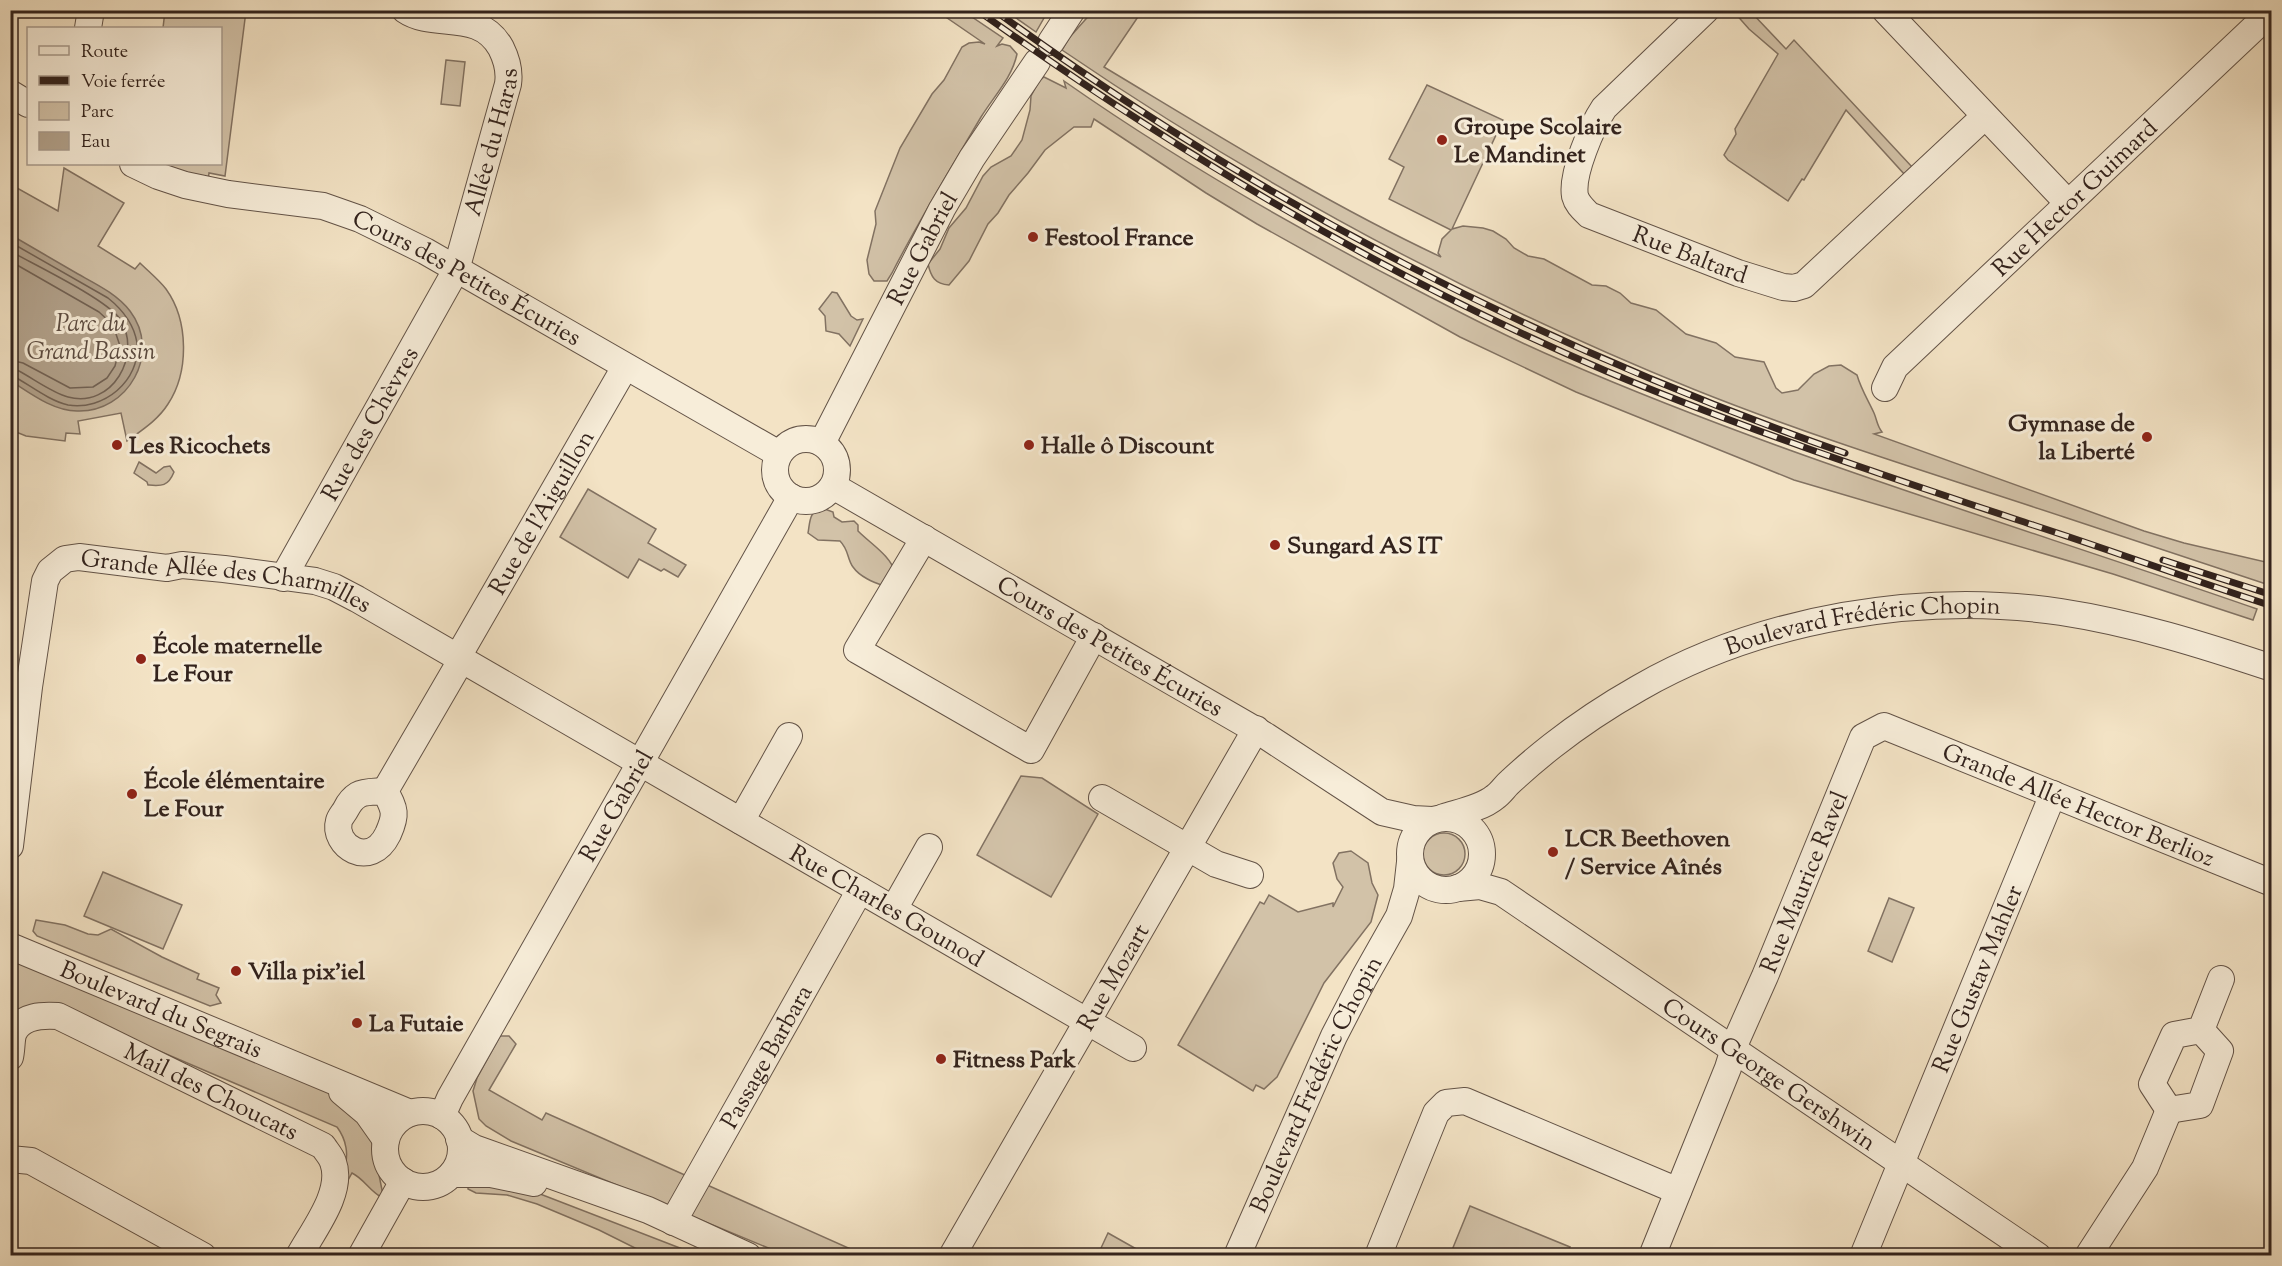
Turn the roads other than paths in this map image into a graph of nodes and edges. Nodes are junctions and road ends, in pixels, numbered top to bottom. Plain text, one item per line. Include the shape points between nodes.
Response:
1 (91, 10) edge
2 (405, 10) edge
3 (1072, 10) edge
4 (1706, 10) edge
5 (1885, 10) edge
6 (2271, 11) edge
7 (88, 27) edge
8 (10, 93) edge
9 (27, 103) edge
10 (1985, 116) junction
11 (134, 165) edge
12 (2068, 203) junction
13 (456, 270) junction
14 (625, 367) junction
15 (1885, 388) dead end
16 (822, 443) junction
17 (779, 454) junction
18 (833, 486) junction
19 (790, 497) junction
20 (924, 538) junction
21 (283, 578) junction
22 (1094, 636) junction
23 (460, 659) junction
24 (2271, 668) edge
25 (20, 686) edge
26 (1884, 726) joint
27 (1256, 729) junction
28 (789, 736) dead end
29 (640, 763) junction
30 (385, 791) dead end
31 (2053, 794) junction
32 (1102, 798) dead end
33 (1494, 798) junction
34 (1382, 812) junction
35 (1438, 819) junction
36 (741, 821) junction
37 (10, 846) edge
38 (929, 847) dead end
39 (1187, 848) junction
40 (1482, 851) junction
41 (1410, 856) junction
42 (1251, 875) dead end
43 (2271, 883) edge
44 (1452, 889) junction
45 (860, 890) junction
46 (1501, 892) junction
47 (894, 909) junction
48 (1399, 916) junction
49 (10, 946) edge
50 (2221, 979) dead end
51 (1087, 1022) junction
52 (2201, 1030) junction
53 (1133, 1048) dead end
54 (1733, 1049) junction
55 (10, 1057) edge
56 (312, 1071) junction
57 (2169, 1110) junction
58 (410, 1113) junction
59 (442, 1116) junction
60 (459, 1139) junction
61 (386, 1140) junction
62 (10, 1159) edge
63 (1900, 1162) junction
64 (452, 1174) junction
65 (403, 1181) junction
66 (1678, 1191) junction
67 (673, 1222) junction
68 (203, 1256) edge
69 (299, 1256) edge
70 (362, 1256) edge
71 (715, 1256) edge
72 (748, 1256) edge
73 (952, 1256) edge
74 (1237, 1256) edge
75 (1378, 1256) edge
76 (1652, 1256) edge
77 (1863, 1256) edge
78 (2038, 1256) edge
79 (2088, 1256) edge

1 - 7 street
2 - 13 street, Allée du Haras via 418,16 472,24 499,45 507,60 508,84
3 - 16 street, Rue Gabriel via 942,209
4 - 10 street, Rue Baltard via 1599,115 1574,186 1576,198 1589,214 1738,273 1794,288 1804,285
5 - 10 street
6 - 12 street, Rue Hector Guimard
8 - 9 street
10 - 12 street
11 - 13 street, Cours des Petites Écuries via 185,185 344,212
12 - 15 street, Rue Hector Guimard via 1895,367
13 - 14 street, Cours des Petites Écuries
13 - 21 street, Rue des Chèvres
14 - 17 street, Cours des Petites Écuries
14 - 23 street, Rue de l'Aiguillon
16 - 17 street via 803,438 793,441
16 - 18 street via 835,457
17 - 19 street via 776,478
18 - 19 street via 809,501
18 - 20 street, Cours des Petites Écuries
19 - 29 street, Rue Gabriel
20 - 22 street, Cours des Petites Écuries
20 - 22 street via 857,650 1031,750
21 - 23 street, Grande Allée des Charmilles via 334,587
21 - 25 street, Grande Allée des Charmilles via 182,565 166,568 79,557 65,559 50,571 45,581
22 - 27 street, Cours des Petites Écuries
23 - 29 street, Grande Allée des Charmilles
23 - 30 street, Rue de l'Aiguillon
24 - 33 street, Boulevard Frédéric Chopin via 2195,643 2060,612 1937,605 1885,609 1806,623 1724,646 1660,676 1581,724
25 - 37 street, Grande Allée des Charmilles
26 - 31 street, Grande Allée Hector Berlioz
26 - 54 street, Rue Maurice Ravel via 1863,737
27 - 34 street, Cours des Petites Écuries
27 - 39 street, Rue Mozart
28 - 36 street
29 - 36 street, Rue Charles Gounod
29 - 59 street, Rue Gabriel
31 - 43 street, Grande Allée Hector Berlioz
31 - 63 street, Rue Gustav Mahler
32 - 39 street
33 - 35 street, Boulevard Frédéric Chopin
33 - 40 street, Boulevard Frédéric Chopin
34 - 35 street, Cours des Petites Écuries via 1413,819
34 - 41 street, Cours des Petites Écuries
35 - 40 street via 1457,819 1468,824
35 - 41 street via 1417,832
36 - 45 street, Rue Charles Gounod
38 - 47 street
39 - 42 street via 1216,864
39 - 51 street, Rue Mozart
40 - 44 street via 1475,876
40 - 46 street, Cours George Gershwin
41 - 44 street via 1415,873 1423,882 1434,888
41 - 48 street, Boulevard Frédéric Chopin
44 - 46 street, Cours George Gershwin via 1480,886
44 - 48 street, Boulevard Frédéric Chopin via 1426,897
45 - 47 street, Rue Charles Gounod
45 - 67 street, Passage Barbara
46 - 54 street, Cours George Gershwin
47 - 51 street, Rue Charles Gounod
48 - 74 street, Boulevard Frédéric Chopin via 1334,1036
49 - 56 street, Boulevard du Segrais
50 - 52 street
51 - 53 street, Rue Charles Gounod
51 - 73 street, Rue Mozart
52 - 57 street via 2174,1035 2152,1084
52 - 57 street via 2220,1051 2200,1105
54 - 63 street, Cours George Gershwin
54 - 66 street, Rue Maurice Ravel
55 - 69 street, Mail des Choucats via 14,1031 25,1021 39,1014 58,1016 323,1146 333,1161 335,1192
56 - 58 street, Boulevard du Segrais
56 - 61 street, Boulevard du Segrais via 367,1113
57 - 79 street via 2145,1168
58 - 59 street via 432,1112
58 - 61 street via 399,1119
59 - 60 street
60 - 64 street via 461,1151
60 - 67 street
61 - 65 street via 388,1163
62 - 68 street via 31,1161
63 - 77 street, Rue Gustav Mahler
63 - 78 street, Cours George Gershwin
64 - 65 street via 434,1185
64 - 71 street via 491,1174 536,1183
65 - 70 street
66 - 75 street via 1465,1101 1446,1103 1436,1113
66 - 76 street, Rue Maurice Ravel
67 - 72 street

